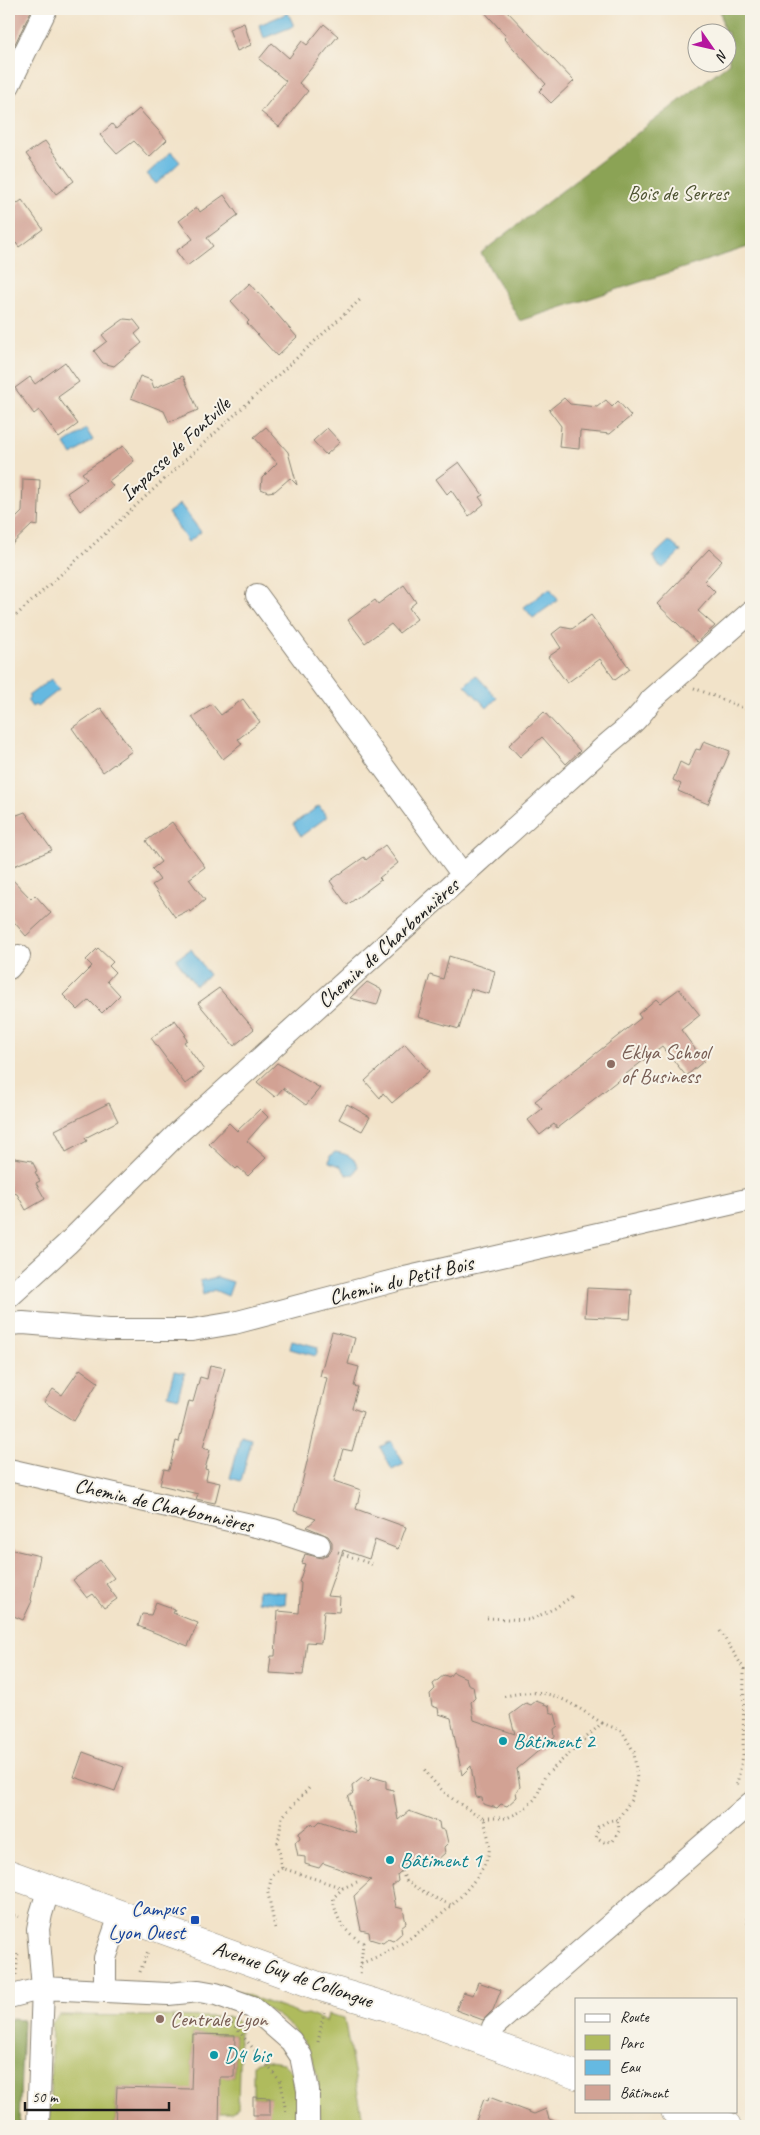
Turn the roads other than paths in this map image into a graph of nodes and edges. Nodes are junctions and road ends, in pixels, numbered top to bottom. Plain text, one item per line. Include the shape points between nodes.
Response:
1 (46, 9) edge
2 (12, 70) edge
3 (257, 596) dead end
4 (751, 612) edge
5 (464, 875) junction
6 (751, 1199) edge
7 (29, 1280) junction
8 (9, 1290) edge
9 (9, 1297) edge
10 (9, 1312) edge
11 (9, 1324) edge
12 (48, 1325) junction
13 (9, 1470) edge
14 (319, 1545) road end
15 (746, 1806) edge
16 (9, 1874) edge
17 (49, 1888) junction
18 (121, 1913) junction
19 (43, 1988) junction
20 (105, 1991) junction
21 (15, 1996) edge
22 (493, 2027) dead end
23 (575, 2075) edge
24 (679, 2112) edge
25 (38, 2126) edge
26 (308, 2126) edge
27 (727, 2126) edge

1 - 2 street
3 - 5 street
4 - 5 street, Chemin de Charbonnières via 651,700 628,729
5 - 7 street, Chemin de Charbonnières via 179,1132
6 - 12 street, Chemin du Petit Bois via 404,1278 209,1327 109,1330
7 - 8 street, Chemin de Charbonnières
7 - 9 street, Chemin de Charbonnières
10 - 12 street, Chemin du Petit Bois
11 - 12 street, Chemin du Petit Bois
13 - 14 street, Chemin de Charbonnières via 273,1530
15 - 22 street
16 - 17 main road, Avenue Guy de Collongue
17 - 18 main road, Avenue Guy de Collongue
17 - 19 street via 38,1929
18 - 20 street via 105,1958
18 - 23 main road, Avenue Guy de Collongue via 321,1987 398,2010
19 - 20 street
19 - 21 street
19 - 25 street
20 - 26 street via 274,2025 291,2040 301,2056 308,2090
24 - 27 main road

